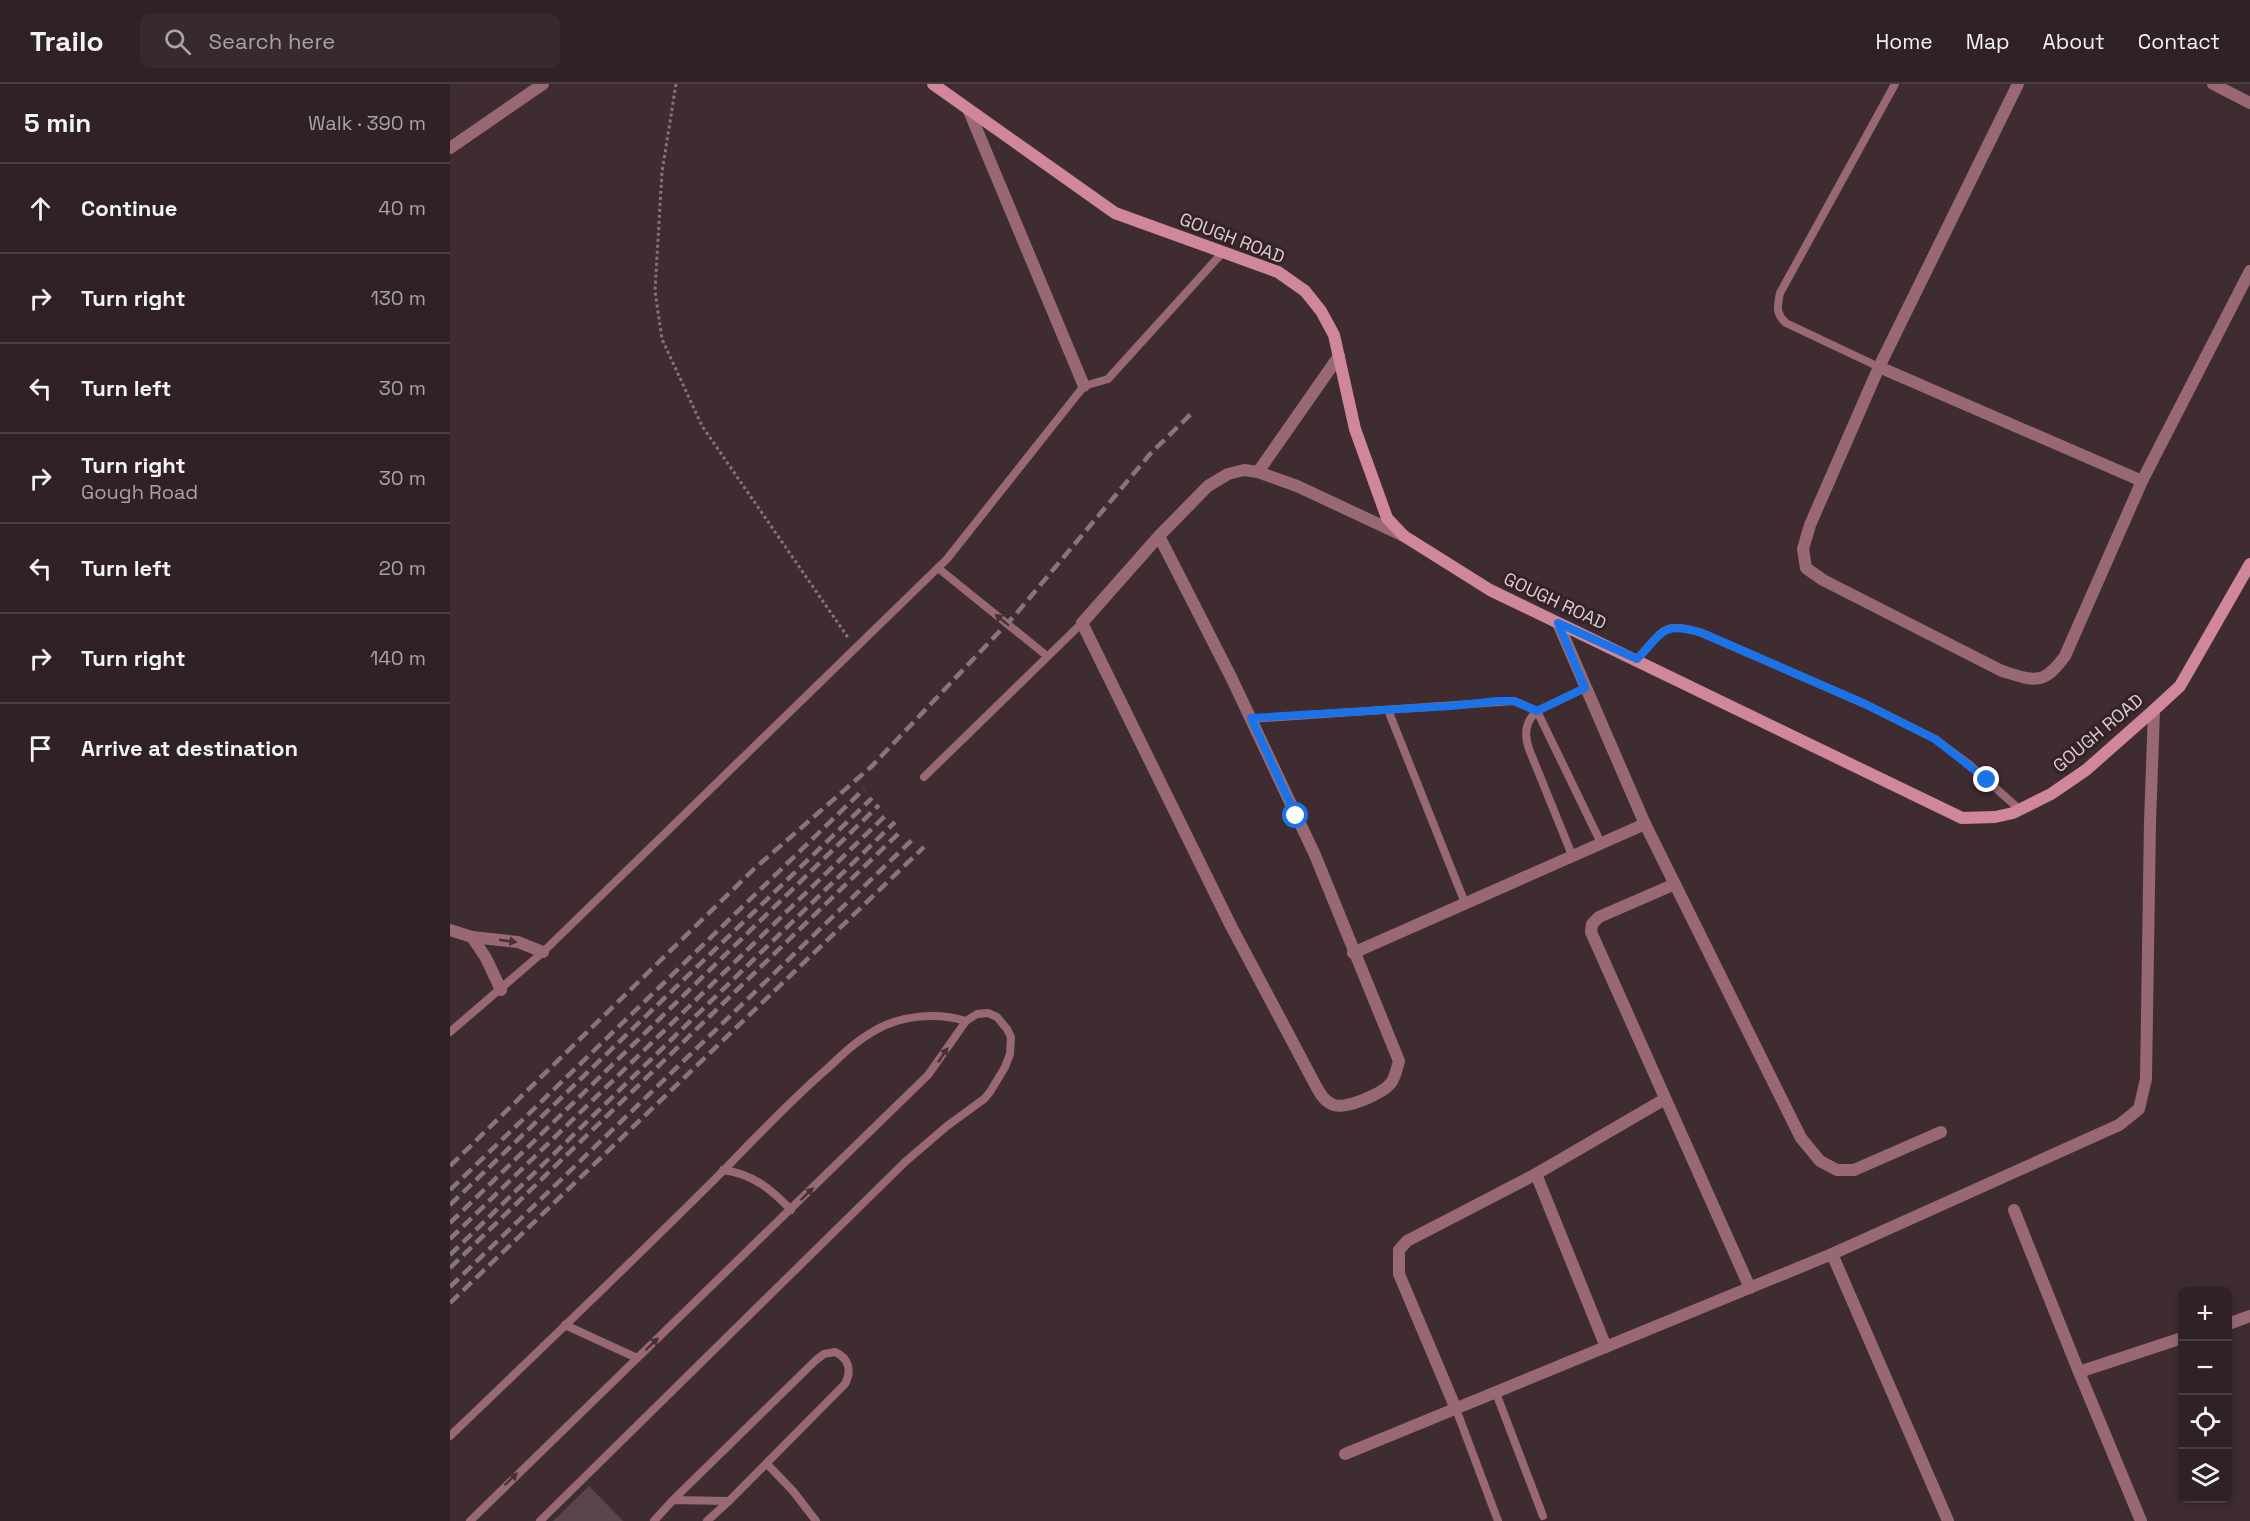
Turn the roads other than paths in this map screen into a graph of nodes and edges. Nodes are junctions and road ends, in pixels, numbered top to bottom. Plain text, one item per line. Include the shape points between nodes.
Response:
1 (543, 84) edge
2 (933, 84) edge
3 (1894, 84) edge
4 (2018, 84) edge
5 (2213, 84) edge
6 (2250, 103) edge
7 (969, 111) junction
8 (450, 148) edge
9 (1223, 252) junction
10 (2250, 271) edge
11 (1339, 356) junction
12 (1879, 367) junction
13 (1084, 386) junction
14 (1258, 472) junction
15 (2142, 481) junction
16 (1159, 536) junction
17 (1404, 536) junction
18 (2250, 564) edge
19 (938, 568) junction
20 (1082, 623) junction
21 (1558, 623) junction
22 (1047, 656) junction
23 (1637, 659) junction
24 (1585, 688) junction
25 (1388, 710) junction
26 (2154, 710) junction
27 (1537, 711) junction
28 (1251, 718) junction
29 (924, 777) dead end
30 (2019, 809) junction
31 (1646, 824) junction
32 (1601, 843) junction
33 (1572, 855) junction
34 (1675, 884) junction
35 (1465, 903) junction
36 (450, 930) edge
37 (472, 937) junction
38 (543, 952) junction
39 (1353, 953) junction
40 (501, 990) junction
41 (966, 1021) junction
42 (450, 1032) edge
43 (1665, 1099) junction
44 (1941, 1132) dead end
45 (723, 1170) junction
46 (1536, 1174) junction
47 (791, 1210) junction
48 (2014, 1210) dead end
49 (1832, 1254) junction
50 (1750, 1288) junction
51 (2250, 1316) edge
52 (2232, 1323) edge
53 (565, 1325) junction
54 (2178, 1339) edge
55 (1606, 1347) junction
56 (637, 1358) junction
57 (2079, 1372) junction
58 (1496, 1393) junction
59 (1456, 1409) junction
60 (450, 1436) edge
61 (1345, 1454) dead end
62 (767, 1464) junction
63 (674, 1500) junction
64 (729, 1501) junction
65 (1544, 1516) dead end
66 (470, 1521) edge
67 (540, 1521) edge
68 (654, 1521) edge
69 (707, 1521) edge
70 (816, 1521) edge
71 (1498, 1521) edge
72 (1948, 1521) edge
73 (2141, 1521) edge

1 - 8 street
2 - 7 street, GOUGH ROAD
3 - 12 lane via 1780,293 1776,309 1786,323
4 - 12 street
5 - 6 street
7 - 9 street, GOUGH ROAD via 1116,213
7 - 13 street
9 - 11 street, GOUGH ROAD via 1278,272 1305,291 1334,335
9 - 13 lane via 1108,379
10 - 15 street
11 - 14 street
11 - 17 street, GOUGH ROAD via 1355,429 1387,518
12 - 15 street
12 - 15 street via 1810,525 1803,549 1806,568 2002,671 2028,679 2043,678 2066,657
13 - 19 lane
14 - 16 street via 1228,474 1208,486
14 - 17 street
16 - 20 street
16 - 28 street
17 - 21 street, GOUGH ROAD via 1490,590
18 - 26 street, GOUGH ROAD via 2180,686
22 -> 19 lane
19 - 38 lane
20 - 22 lane
20 - 39 street via 1231,926 1317,1088 1335,1106 1361,1101 1383,1090 1393,1082 1399,1061
21 - 23 street, GOUGH ROAD
21 - 24 street
22 - 29 lane
23 - 30 street, GOUGH ROAD via 1962,818 1995,817
23 - 30 lane via 1667,629 1680,626 1702,633 1935,739
24 - 27 lane
24 - 31 street
25 - 27 lane via 1514,701
25 - 28 lane
25 - 35 lane
26 - 30 street, GOUGH ROAD via 2086,770 2051,794
26 - 49 street via 2146,1079 2139,1109 2119,1125
27 - 32 lane
27 - 33 lane via 1526,728 1526,739
28 - 39 street via 1315,855
31 - 32 street
31 - 34 street
32 - 33 street
33 - 35 street
34 - 43 street via 1599,917 1591,932
34 - 44 street via 1801,1138 1820,1161 1837,1170 1854,1170
35 - 39 street
36 - 37 street
37 -> 38 street via 518,942
37 - 40 street
38 - 40 lane
40 - 42 lane
41 - 45 lane via 940,1015 921,1016 876,1029 799,1093
47 -> 41 lane via 928,1075
41 - 67 lane via 988,1013 997,1017 1011,1037 1005,1067 984,1099 905,1162
43 - 46 street
43 - 50 street
45 - 47 lane via 764,1184
45 - 53 lane
46 - 55 street
46 - 59 street via 1407,1241 1399,1250 1399,1274
56 -> 47 lane
48 - 57 street
49 - 50 street
49 - 72 street
50 - 55 street
51 - 52 street
53 - 56 lane
53 - 60 lane
54 - 57 street
55 - 58 street
66 -> 56 lane
57 - 73 street
58 - 59 street
58 - 65 lane
59 - 61 street
59 - 71 lane
62 - 63 lane via 845,1384 849,1366 841,1354 830,1352 816,1360
62 - 64 lane
62 - 70 lane
63 - 64 lane
63 - 68 lane
64 - 69 lane

